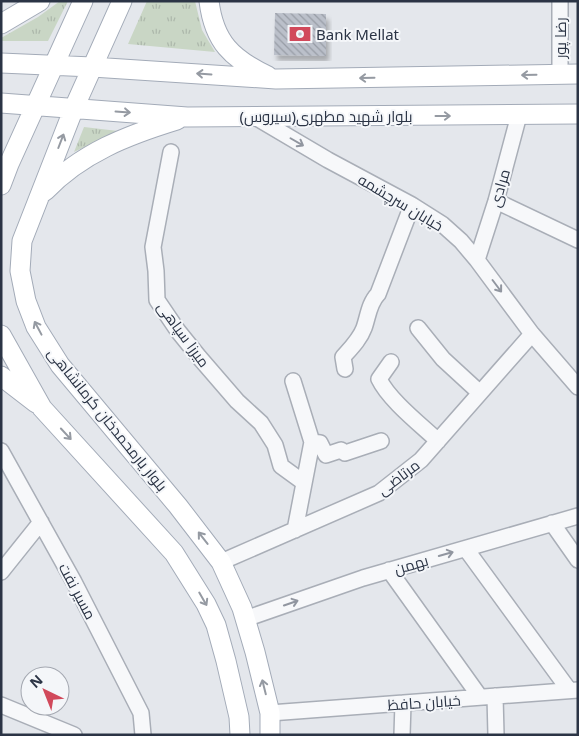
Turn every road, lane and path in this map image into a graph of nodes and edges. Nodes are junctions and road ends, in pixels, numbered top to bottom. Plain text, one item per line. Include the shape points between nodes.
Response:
1 (40, 1) edge
2 (83, 1) edge
3 (122, 1) edge
4 (209, 1) edge
5 (560, 1) edge
6 (1, 24) edge
7 (1, 63) edge
8 (54, 66) junction
9 (92, 66) junction
10 (569, 74) edge
11 (276, 79) junction
12 (1, 103) edge
13 (36, 104) junction
14 (74, 108) junction
15 (578, 114) edge
16 (519, 115) junction
17 (187, 117) junction
18 (254, 117) junction
19 (171, 152) dead end
20 (1, 185) edge
21 (40, 195) junction
22 (496, 200) junction
23 (412, 205) junction
24 (578, 240) edge
25 (477, 260) junction
26 (418, 328) dead end
27 (532, 334) junction
28 (1, 335) edge
29 (391, 362) dead end
30 (345, 369) dead end
31 (1, 376) edge
32 (293, 381) dead end
33 (578, 387) edge
34 (480, 393) junction
35 (42, 408) junction
36 (381, 441) dead end
37 (438, 441) junction
38 (312, 442) junction
39 (1, 451) edge
40 (303, 482) junction
41 (578, 516) edge
42 (41, 522) junction
43 (552, 523) junction
44 (295, 530) junction
45 (466, 548) junction
46 (578, 560) edge
47 (222, 562) junction
48 (389, 570) junction
49 (1, 572) edge
50 (245, 619) junction
51 (574, 690) edge
52 (487, 697) junction
53 (403, 703) junction
54 (1, 705) edge
55 (270, 713) junction
56 (239, 726) edge
57 (74, 735) edge
58 (143, 735) edge
59 (270, 735) edge
60 (402, 735) edge
61 (496, 735) edge

1 - 6 main road
2 - 8 main road
3 - 9 main road, بلوار یارمحمدخان کرمانشاهی
4 - 11 main road via 214,29 232,55
5 - 10 street, رضا پور
7 - 8 main road
8 - 9 main road
8 - 13 main road
11 -> 9 main road
9 - 14 main road, بلوار یارمحمدخان کرمانشاهی
10 -> 11 main road
12 - 13 main road, بلوار شهید مطهری(سیروس)
13 - 14 main road, بلوار شهید مطهری(سیروس)
13 - 20 main road
14 -> 17 main road, بلوار شهید مطهری(سیروس)
21 -> 14 main road, بلوار یارمحمدخان کرمانشاهی
15 - 16 main road, بلوار شهید مطهری(سیروس)
18 -> 16 main road, بلوار شهید مطهری(سیروس)
16 - 22 street, مرادی
17 - 18 main road, بلوار شهید مطهری(سیروس)
17 - 21 main road via 146,129 92,153 63,173
18 -> 23 street, خیابان سرچشمه
19 - 40 street, میرزا سپاهی via 153,246 157,300 199,357 237,401 262,423 281,466
47 -> 21 main road, بلوار یارمحمدخان کرمانشاهی via 60,365 36,327 20,271 22,240
22 - 24 street
22 - 25 street, مرادی
23 - 25 street, خیابان سرچشمه via 442,224
23 - 30 street via 364,328 358,341 343,357
25 -> 27 street, خیابان سرچشمه
26 - 34 street via 443,359
27 - 33 street, خیابان سرچشمه
27 - 34 street, مرتاضی
28 - 35 main road
29 - 37 street via 379,379 402,407
31 - 35 main road
32 - 38 street
34 - 37 street, مرتاضی
35 -> 56 main road via 174,553 194,584 216,624
36 - 38 street via 345,453 341,450 326,455 320,443
37 - 44 street, مرتاضی via 379,493
38 - 40 street
39 - 42 street, مسیر نفت
40 - 44 street
41 - 43 street, بهمن
42 - 49 street
42 - 58 street, مسیر نفت via 141,713
43 - 45 street, بهمن
43 - 46 street
44 - 47 street, مرتاضی
48 -> 45 street, بهمن
45 - 51 street
47 - 50 main road, بلوار یارمحمدخان کرمانشاهی
50 -> 48 street, بهمن
48 - 52 street
55 -> 50 main road, بلوار یارمحمدخان کرمانشاهی
51 - 52 street, خیابان حافظ
52 - 53 street, خیابان حافظ
52 - 61 street
53 - 55 street, خیابان حافظ
53 - 60 street
54 - 57 street
55 - 56 main road
55 - 59 main road, بلوار یارمحمدخان کرمانشاهی

